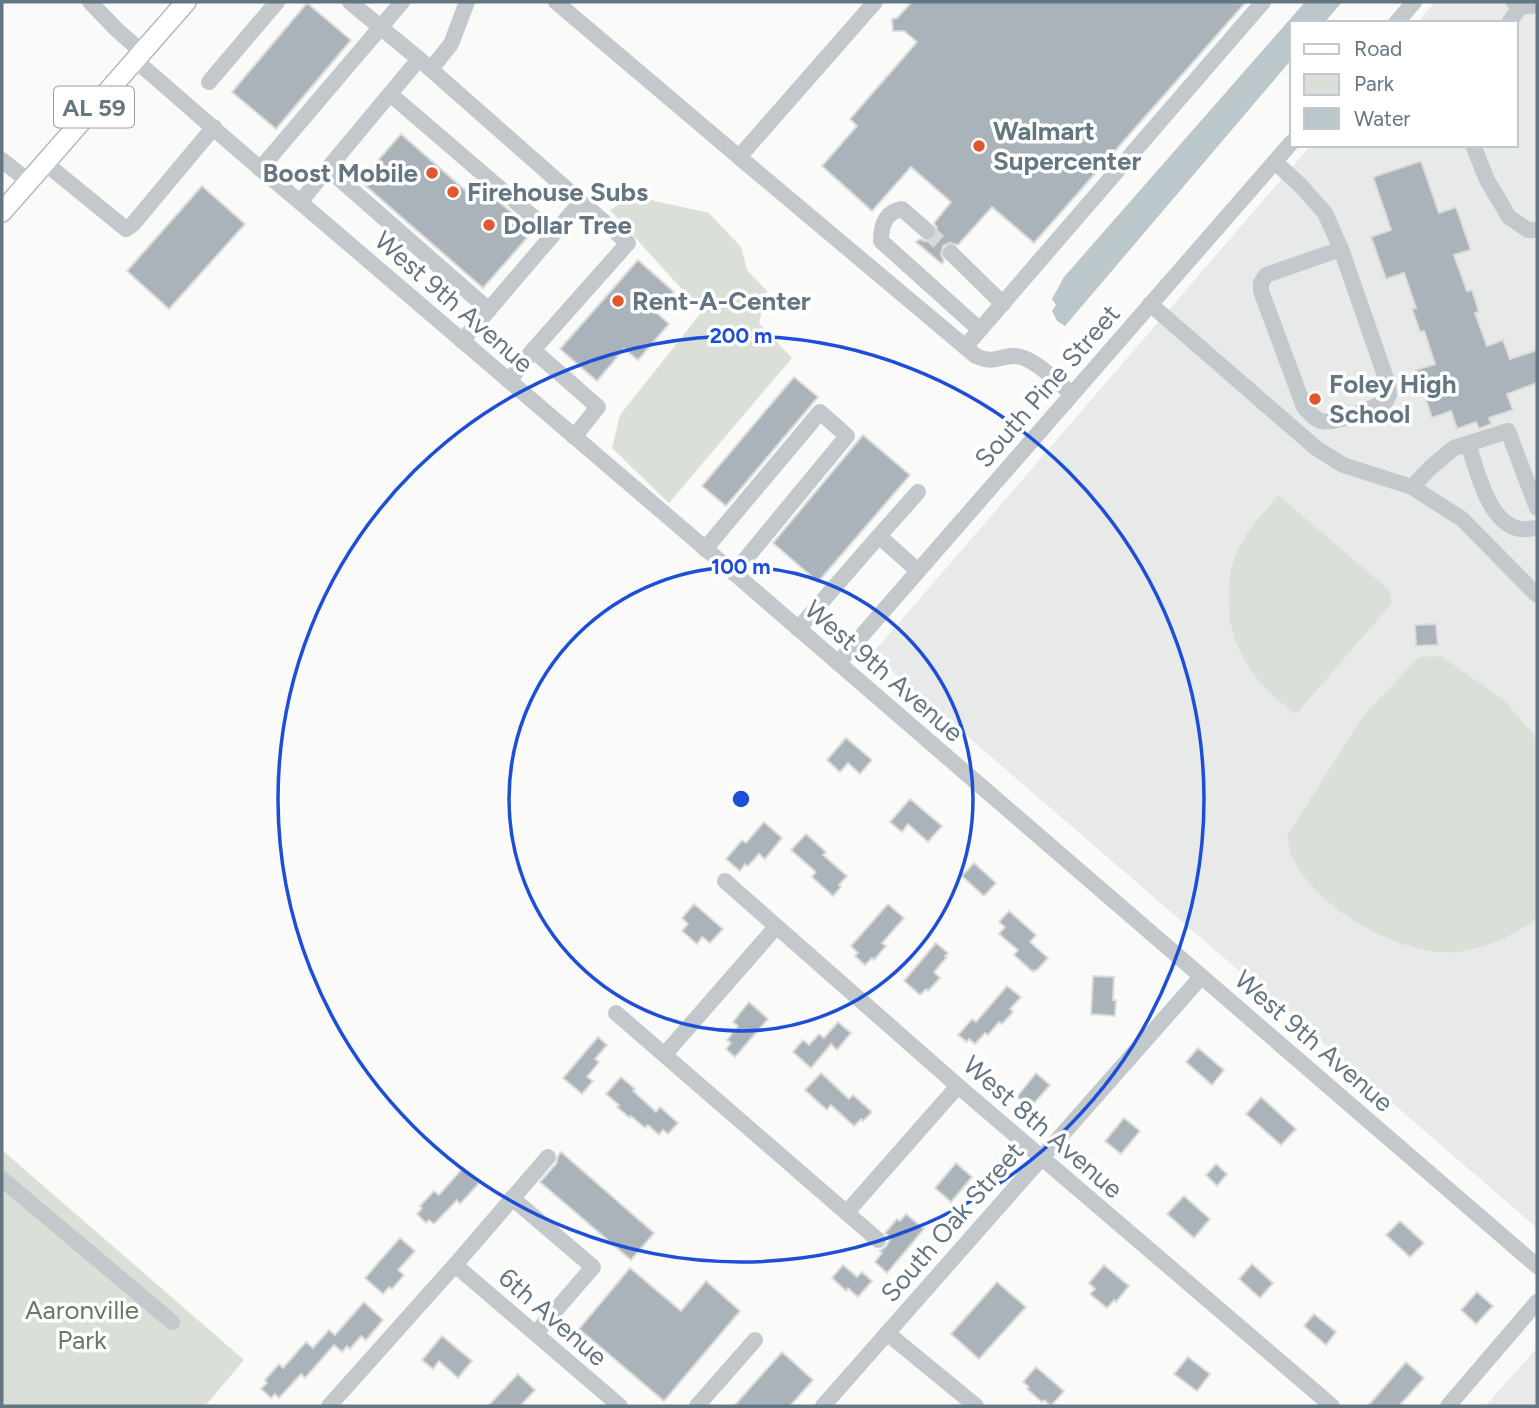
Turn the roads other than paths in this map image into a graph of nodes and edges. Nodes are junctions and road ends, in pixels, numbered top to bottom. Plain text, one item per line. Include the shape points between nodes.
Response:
1 (90, 2) edge
2 (186, 2) edge
3 (276, 2) edge
4 (350, 2) edge
5 (402, 2) edge
6 (467, 2) edge
7 (556, 2) edge
8 (876, 2) edge
9 (1263, 2) edge
10 (1414, 2) edge
11 (1517, 4) edge
12 (1537, 5) edge
13 (1398, 21) edge
14 (1510, 21) edge
15 (380, 28) junction
16 (139, 56) junction
17 (425, 64) junction
18 (209, 82) dead end
19 (390, 94) junction
20 (214, 127) junction
21 (1290, 144) edge
22 (1474, 147) edge
23 (739, 157) junction
24 (2, 160) edge
25 (1275, 162) junction
26 (45, 163) junction
27 (260, 169) junction
28 (328, 169) junction
29 (28, 181) junction
30 (300, 202) junction
31 (581, 202) junction
32 (2, 212) edge
33 (1537, 230) edge
34 (927, 231) tunnel mouth
35 (553, 234) junction
36 (1341, 249) junction
37 (951, 253) tunnel mouth
38 (1003, 304) junction
39 (1150, 304) junction
40 (489, 310) junction
41 (980, 330) junction
42 (462, 341) junction
43 (965, 347) junction
44 (533, 350) junction
45 (509, 381) junction
46 (1072, 394) junction
47 (574, 437) junction
48 (1468, 444) junction
49 (1412, 487) junction
50 (918, 492) dead end
51 (1537, 508) edge
52 (1537, 528) edge
53 (879, 537) junction
54 (705, 549) junction
55 (918, 571) junction
56 (734, 573) junction
57 (1537, 595) edge
58 (798, 629) junction
59 (838, 663) junction
60 (725, 881) dead end
61 (776, 927) junction
62 (1201, 976) junction
63 (616, 1013) dead end
64 (665, 1054) junction
65 (958, 1086) junction
66 (548, 1157) dead end
67 (1041, 1157) junction
68 (2, 1179) edge
69 (512, 1198) junction
70 (847, 1212) junction
71 (878, 1240) dead end
72 (455, 1265) junction
73 (1537, 1266) edge
74 (1537, 1302) edge
75 (172, 1322) dead end
76 (536, 1333) junction
77 (887, 1333) junction
78 (755, 1340) dead end
79 (329, 1406) edge
80 (620, 1406) edge
81 (697, 1406) edge
82 (823, 1406) edge
83 (976, 1406) edge
84 (1332, 1406) edge
85 (1448, 1406) edge

1 - 16 street, West 9th Avenue
2 - 16 main road, AL 59
3 - 18 street
4 - 15 street
5 - 15 street
6 - 17 street via 451,44
7 - 23 street
8 - 23 street
9 - 38 street
10 - 13 street
11 - 12 street
11 - 14 street
15 - 17 street
15 - 27 street
16 - 20 street, West 9th Avenue
16 - 26 main road, AL 59
17 - 19 street
17 - 31 street
19 - 28 street
19 - 35 street
20 - 26 street via 126,229
20 - 27 street, West 9th Avenue
21 - 25 street, South Pine Street
22 - 33 street via 1508,217 1528,230
23 - 43 street
24 - 29 street
25 - 36 street via 1325,213
25 - 39 street, South Pine Street
26 - 29 main road, AL 59
27 - 30 street, West 9th Avenue
28 - 30 street
28 - 40 street
29 - 32 main road, AL 59
30 - 42 street, West 9th Avenue
31 - 35 street
31 - 44 street via 628,243
34 - 41 street via 902,209 886,218 881,241
35 - 40 street
36 - 36 street via 1389,395 1379,405 1323,422 1304,407 1261,282 1266,275
37 - 38 street
38 - 41 street
39 - 46 street, South Pine Street
39 - 49 street via 1317,448 1343,465
40 - 42 street
41 - 43 street
42 - 45 street, West 9th Avenue
43 - 46 street via 987,360 1015,355 1028,358
44 - 45 street
44 - 47 street via 598,407
45 - 47 street, West 9th Avenue
46 - 55 street, South Pine Street
47 - 54 street, West 9th Avenue
48 - 49 street via 1454,448
48 - 51 street via 1508,431
48 - 52 street via 1490,505 1504,523 1520,529
49 - 57 street via 1462,519
50 - 53 street
53 - 55 street
53 - 58 street
54 - 56 street, West 9th Avenue
54 - 56 street via 820,412 846,436
55 - 59 street, South Pine Street
56 - 58 street, West 9th Avenue
58 - 59 street, West 9th Avenue
59 - 62 street, West 9th Avenue
60 - 61 street, West 8th Avenue
61 - 64 street
61 - 65 street, West 8th Avenue
62 - 67 street, South Oak Street
62 - 73 street, West 9th Avenue
63 - 64 street
64 - 70 street
65 - 67 street, West 8th Avenue
65 - 70 street
66 - 69 street
67 - 77 street, South Oak Street
67 - 84 street, West 8th Avenue
68 - 75 street
69 - 72 street
69 - 76 street via 593,1267
70 - 71 street
72 - 76 street, 6th Avenue
72 - 79 street
74 - 85 street
76 - 80 street, 6th Avenue
77 - 82 street, South Oak Street
77 - 83 street
78 - 81 street

